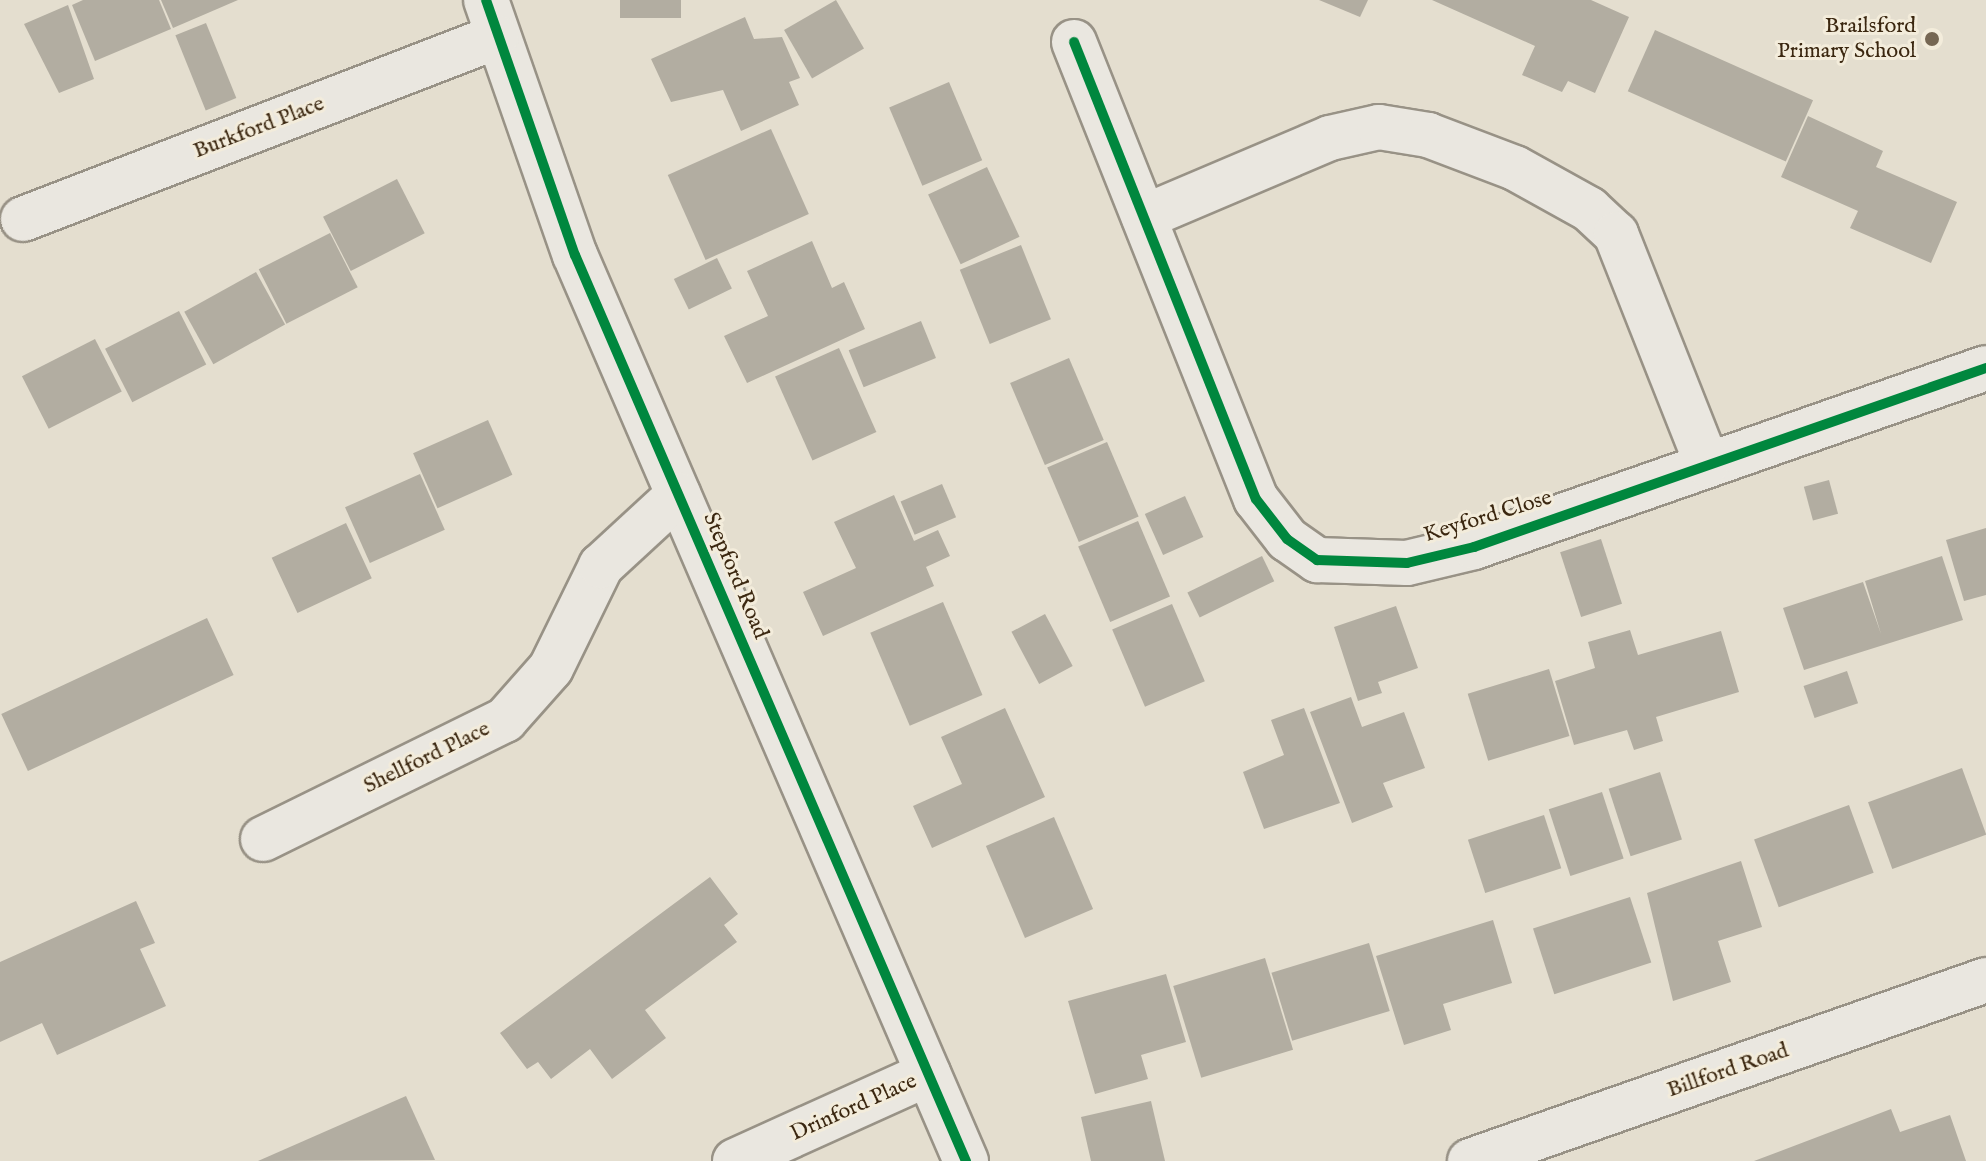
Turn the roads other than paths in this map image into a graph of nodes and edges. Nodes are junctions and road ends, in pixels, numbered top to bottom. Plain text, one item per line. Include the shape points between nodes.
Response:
1 (491, 18) edge
2 (1074, 42) dead end
3 (1144, 217) junction
4 (23, 219) dead end
5 (1986, 368) edge
6 (1707, 464) junction
7 (678, 495) junction
8 (263, 839) dead end
9 (1986, 980) edge
10 (928, 1074) junction
11 (735, 1161) edge
12 (966, 1161) edge
13 (1470, 1161) edge

1 - 4 street, Burkford Place
1 - 7 street, Stepford Road via 575,255
2 - 3 street, Keyford Close
3 - 6 street via 1330,138 1379,127 1428,135 1515,168 1589,209 1616,234
3 - 6 street, Keyford Close via 1256,499 1287,539 1317,560 1407,563 1474,547
5 - 6 street, Keyford Close
7 - 8 street, Shellford Place via 601,566 551,668 505,720
7 - 10 street, Stepford Road
9 - 13 street, Billford Road
10 - 11 street, Drinford Place
10 - 12 street, Stepford Road

